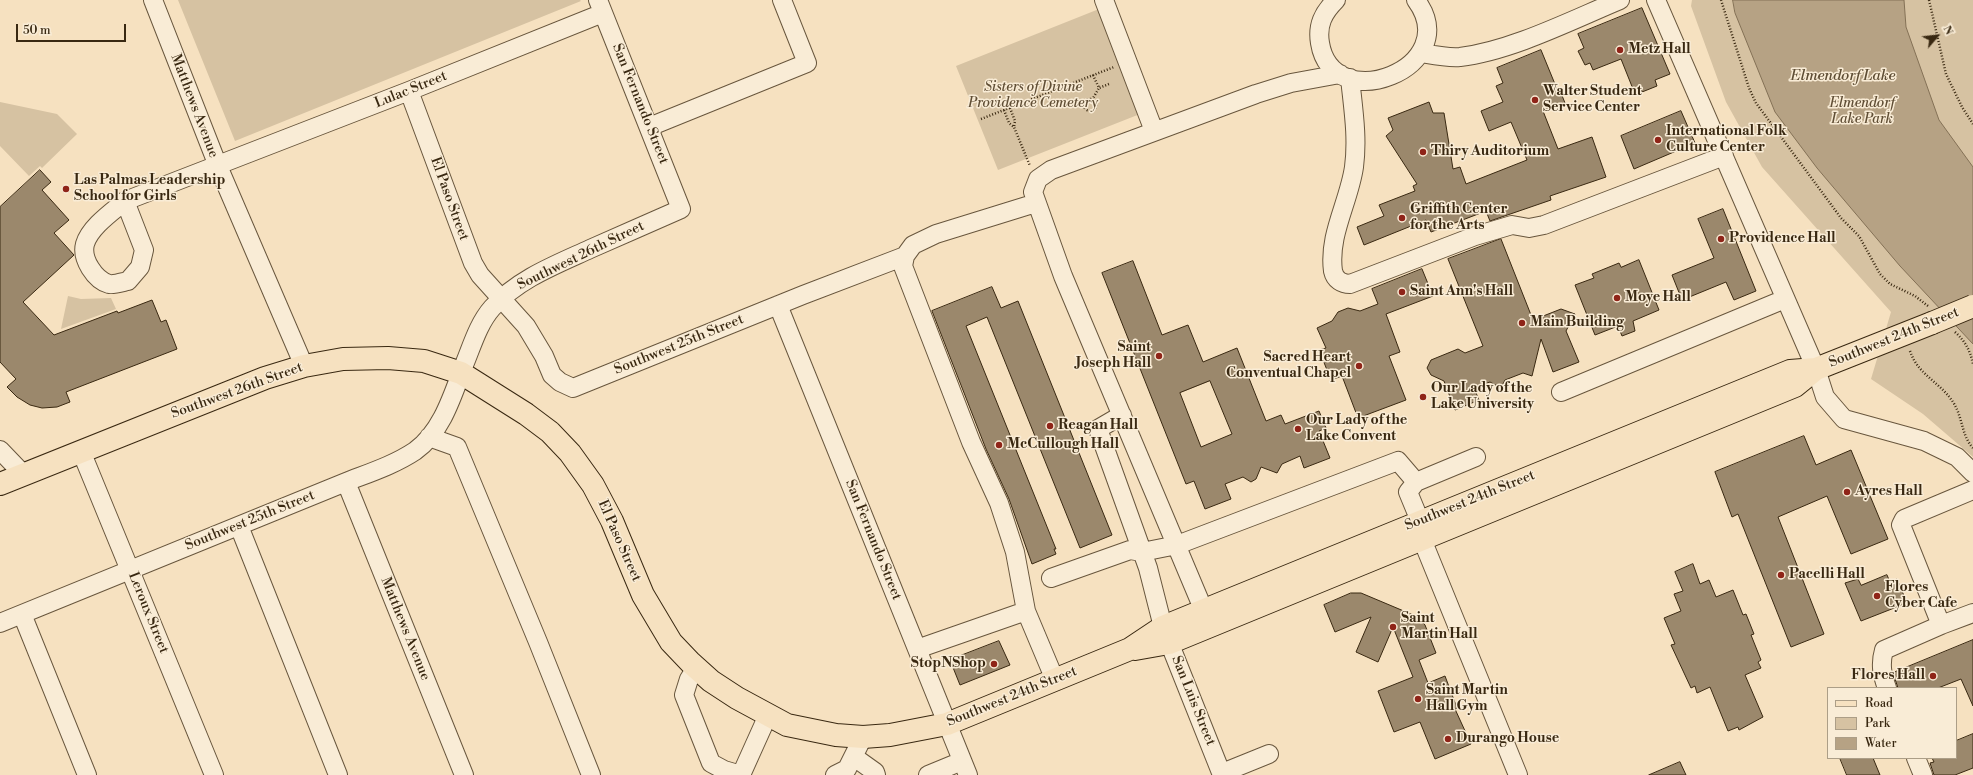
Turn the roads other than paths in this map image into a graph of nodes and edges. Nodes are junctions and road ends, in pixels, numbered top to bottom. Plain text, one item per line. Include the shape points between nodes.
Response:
1 (153, 0) edge
2 (782, 0) edge
3 (1104, 0) edge
4 (1416, 0) edge
5 (1620, 0) edge
6 (1656, 0) edge
7 (1328, 3) edge
8 (601, 6) edge
9 (1420, 53) junction
10 (1345, 76) junction
11 (409, 91) junction
12 (649, 127) junction
13 (1154, 131) junction
14 (1724, 156) junction
15 (218, 166) junction
16 (125, 201) dead end
17 (1036, 203) junction
18 (681, 209) joint
19 (899, 258) junction
20 (501, 299) junction
21 (1785, 299) junction
22 (778, 305) junction
23 (1973, 306) edge
24 (304, 366) junction
25 (1816, 369) junction
26 (461, 373) junction
27 (1561, 392) dead end
28 (1122, 416) junction
29 (429, 437) junction
30 (0, 450) edge
31 (81, 451) junction
32 (1476, 457) dead end
33 (1973, 473) edge
34 (23, 474) junction
35 (346, 482) junction
36 (1416, 482) junction
37 (0, 484) edge
38 (1973, 490) edge
39 (239, 526) junction
40 (1419, 528) junction
41 (1177, 545) junction
42 (1142, 552) junction
43 (130, 570) junction
44 (1051, 578) dead end
45 (1026, 611) junction
46 (1204, 611) junction
47 (1973, 613) edge
48 (22, 614) junction
49 (0, 623) edge
50 (1941, 625) junction
51 (1166, 635) junction
52 (917, 649) junction
53 (696, 668) junction
54 (1055, 680) junction
55 (1887, 687) edge
56 (768, 715) junction
57 (947, 724) junction
58 (863, 736) junction
59 (1268, 754) dead end
60 (854, 757) junction
61 (1916, 759) edge
62 (965, 768) edge
63 (1222, 774) edge
64 (87, 775) edge
65 (214, 775) edge
66 (338, 775) edge
67 (464, 775) edge
68 (591, 775) edge
69 (741, 775) edge
70 (835, 775) edge
71 (876, 775) edge
72 (928, 775) edge
73 (1518, 775) edge
74 (1923, 775) edge

1 - 15 street, Matthews Avenue
2 - 12 street via 807,63
3 - 13 street
4 - 9 street via 1422,8 1427,25 1426,38
5 - 9 street via 1533,36 1476,54 1458,57
6 - 14 street
7 - 10 street via 1319,29 1320,48 1326,60
8 - 11 street, Lulac Street
8 - 12 street, San Fernando Street
9 - 10 street via 1408,67 1384,78 1364,82
10 - 13 street via 1291,84 1256,94
10 - 14 street via 1355,119 1354,166 1350,190 1333,249 1334,275 1344,284 1512,225 1529,228 1544,225
11 - 15 street, Lulac Street
11 - 20 street, El Paso Street via 473,263
12 - 18 street, San Fernando Street
13 - 17 street via 1051,170 1036,183 1033,192
14 - 21 street
15 - 16 street, Lulac Street
15 - 24 street, Matthews Avenue
17 - 19 street via 936,234 913,245
17 - 28 street via 1063,276
18 - 20 street, Southwest 26th Street via 547,269 518,284
19 - 22 street, Southwest 25th Street
19 - 45 street via 971,442 999,503 1015,552
20 - 22 street, Southwest 25th Street via 526,326 542,351 552,375 573,388
20 - 26 street, Southwest 26th Street via 491,309 476,334
21 - 25 street
21 - 27 street
22 - 52 street, San Fernando Street
23 - 25 main road, Southwest 24th Street, bridge via 1932,317
24 - 26 main road, Southwest 26th Street via 344,359 388,358 424,361
24 - 31 main road, Southwest 26th Street via 265,378
25 - 33 street via 1825,397 1844,419 1924,441 1957,457
25 - 40 main road, Southwest 24th Street via 1790,371
26 - 29 street, Southwest 25th Street via 446,411
26 - 53 main road, El Paso Street via 526,414 550,432 570,453 593,485 612,521 643,595 671,642
28 - 41 street
28 - 42 street, San Luis Street via 1098,429
29 - 35 street, Southwest 25th Street via 416,450 401,459
29 - 68 street via 457,447
30 - 34 street
31 - 34 main road, Southwest 26th Street
31 - 43 street, Leroux Street
32 - 36 street
34 - 37 main road, Southwest 26th Street
35 - 39 street, Southwest 25th Street
35 - 67 street, Matthews Avenue
36 - 40 street via 1408,492
36 - 41 street via 1398,461
38 - 50 street via 1904,519 1901,525
39 - 43 street, Southwest 25th Street
39 - 66 street
40 - 46 main road, Southwest 24th Street
40 - 51 main road, Southwest 24th Street
40 - 73 street
41 - 42 street
41 - 46 street
42 - 44 street via 1130,550
42 - 51 street, San Luis Street
43 - 48 street, Southwest 25th Street
43 - 65 street, Leroux Street
45 - 52 street
45 - 54 street
46 - 51 main road, Southwest 24th Street
47 - 50 street
48 - 49 street, Southwest 25th Street
48 - 64 street
50 - 55 street via 1884,650 1881,660 1882,677
51 - 54 main road, Southwest 24th Street
51 - 63 street, San Luis Street
52 - 57 street, San Fernando Street
53 - 56 main road, El Paso Street via 718,686
53 - 69 street via 684,695 711,763
54 - 57 main road, Southwest 24th Street
56 - 58 main road, Southwest 24th Street via 787,724 810,730 836,735
56 - 69 street
57 - 58 main road, Southwest 24th Street via 890,735
57 - 62 street, San Fernando Street
58 - 60 street
59 - 63 street
60 - 70 street via 847,769
60 - 71 street
61 - 74 street
62 - 72 street

